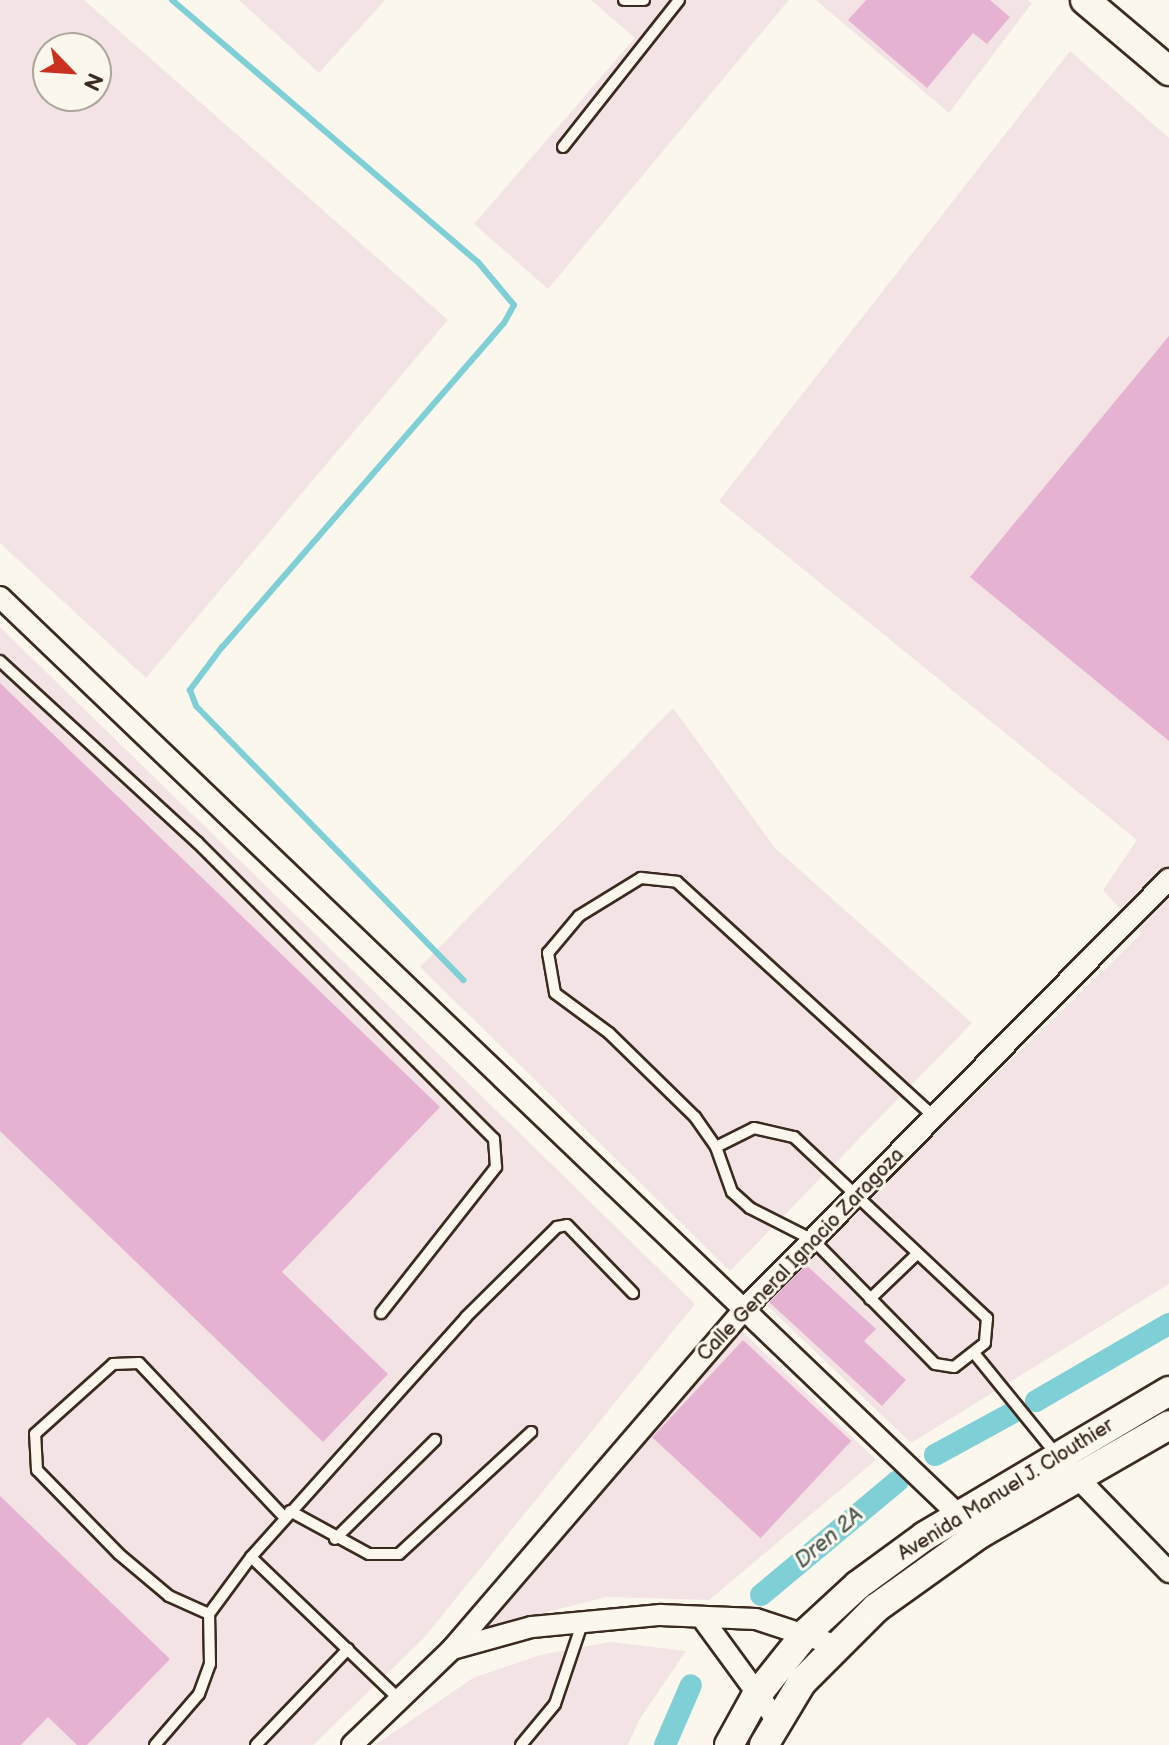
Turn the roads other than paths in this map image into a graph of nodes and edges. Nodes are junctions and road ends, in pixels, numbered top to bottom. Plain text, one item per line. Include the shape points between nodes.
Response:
1 (624, 0) edge
2 (644, 0) edge
3 (679, 0) edge
4 (1098, 7) edge
5 (1169, 71) edge
6 (563, 147) dead end
7 (0, 597) edge
8 (0, 661) edge
9 (1169, 879) edge
10 (933, 1116) junction
11 (716, 1147) junction
12 (857, 1197) junction
13 (813, 1240) junction
14 (917, 1254) junction
15 (633, 1293) dead end
16 (870, 1299) junction
17 (746, 1307) junction
18 (381, 1313) dead end
19 (974, 1353) junction
20 (1169, 1391) edge
21 (1169, 1425) edge
22 (531, 1432) dead end
23 (435, 1440) dead end
24 (1058, 1456) junction
25 (1077, 1478) junction
26 (287, 1515) junction
27 (969, 1525) junction
28 (335, 1539) junction
29 (251, 1557) junction
30 (1169, 1572) edge
31 (209, 1614) junction
32 (702, 1618) junction
33 (584, 1621) junction
34 (807, 1632) junction
35 (835, 1645) junction
36 (348, 1649) junction
37 (452, 1649) junction
38 (756, 1696) junction
39 (400, 1700) junction
40 (776, 1719) junction
41 (155, 1745) edge
42 (256, 1745) edge
43 (352, 1745) edge
44 (521, 1745) edge
45 (729, 1745) edge
46 (764, 1745) edge

1 - 2 lane
3 - 6 lane
4 - 5 main road
7 - 17 street
8 - 18 lane via 197,842 494,1139 496,1167
9 - 10 street, Calle General Ignacio Zaragoza
10 - 11 lane via 677,882 641,878 579,916 548,953 549,980 555,993 651,1071
10 - 12 street, Calle General Ignacio Zaragoza
11 - 12 lane via 754,1128 780,1131 794,1137
11 - 13 lane via 732,1192 750,1208
12 - 13 street, Calle General Ignacio Zaragoza
12 - 14 lane
13 - 16 lane
13 - 17 street, Calle General Ignacio Zaragoza
14 - 16 lane
14 - 19 lane via 987,1318 987,1337
15 - 26 lane via 567,1225 557,1227 466,1317
16 - 19 lane via 940,1366 954,1367
17 - 27 street
17 - 37 street, Calle General Ignacio Zaragoza
19 - 24 lane
20 - 24 main road, Avenida Manuel J. Clouthier
21 - 25 main road, Avenida Manuel J. Clouthier
22 - 28 lane via 399,1554 369,1554
23 - 28 lane
24 - 25 street
24 - 27 main road, Avenida Manuel J. Clouthier
25 - 27 main road, Avenida Manuel J. Clouthier
25 - 30 street
26 - 28 lane
26 - 29 lane
26 - 31 lane via 139,1363 113,1364 35,1434 37,1470 119,1554 169,1596
27 - 34 main road, Avenida Manuel J. Clouthier via 858,1585
27 - 35 main road, Avenida Manuel J. Clouthier
29 - 31 lane
29 - 36 lane
31 - 41 lane via 207,1678 182,1718
32 - 33 street
32 - 34 street via 756,1619
32 - 38 street
33 - 37 street via 507,1633
33 - 44 lane via 555,1704
34 - 35 street
34 - 38 main road, Avenida Manuel J. Clouthier
35 - 40 main road, Avenida Manuel J. Clouthier
36 - 39 lane
36 - 42 lane
37 - 39 street, Calle General Ignacio Zaragoza
38 - 40 street
38 - 45 main road, Avenida Manuel J. Clouthier
39 - 43 street, Calle General Ignacio Zaragoza
40 - 46 main road, Avenida Manuel J. Clouthier

